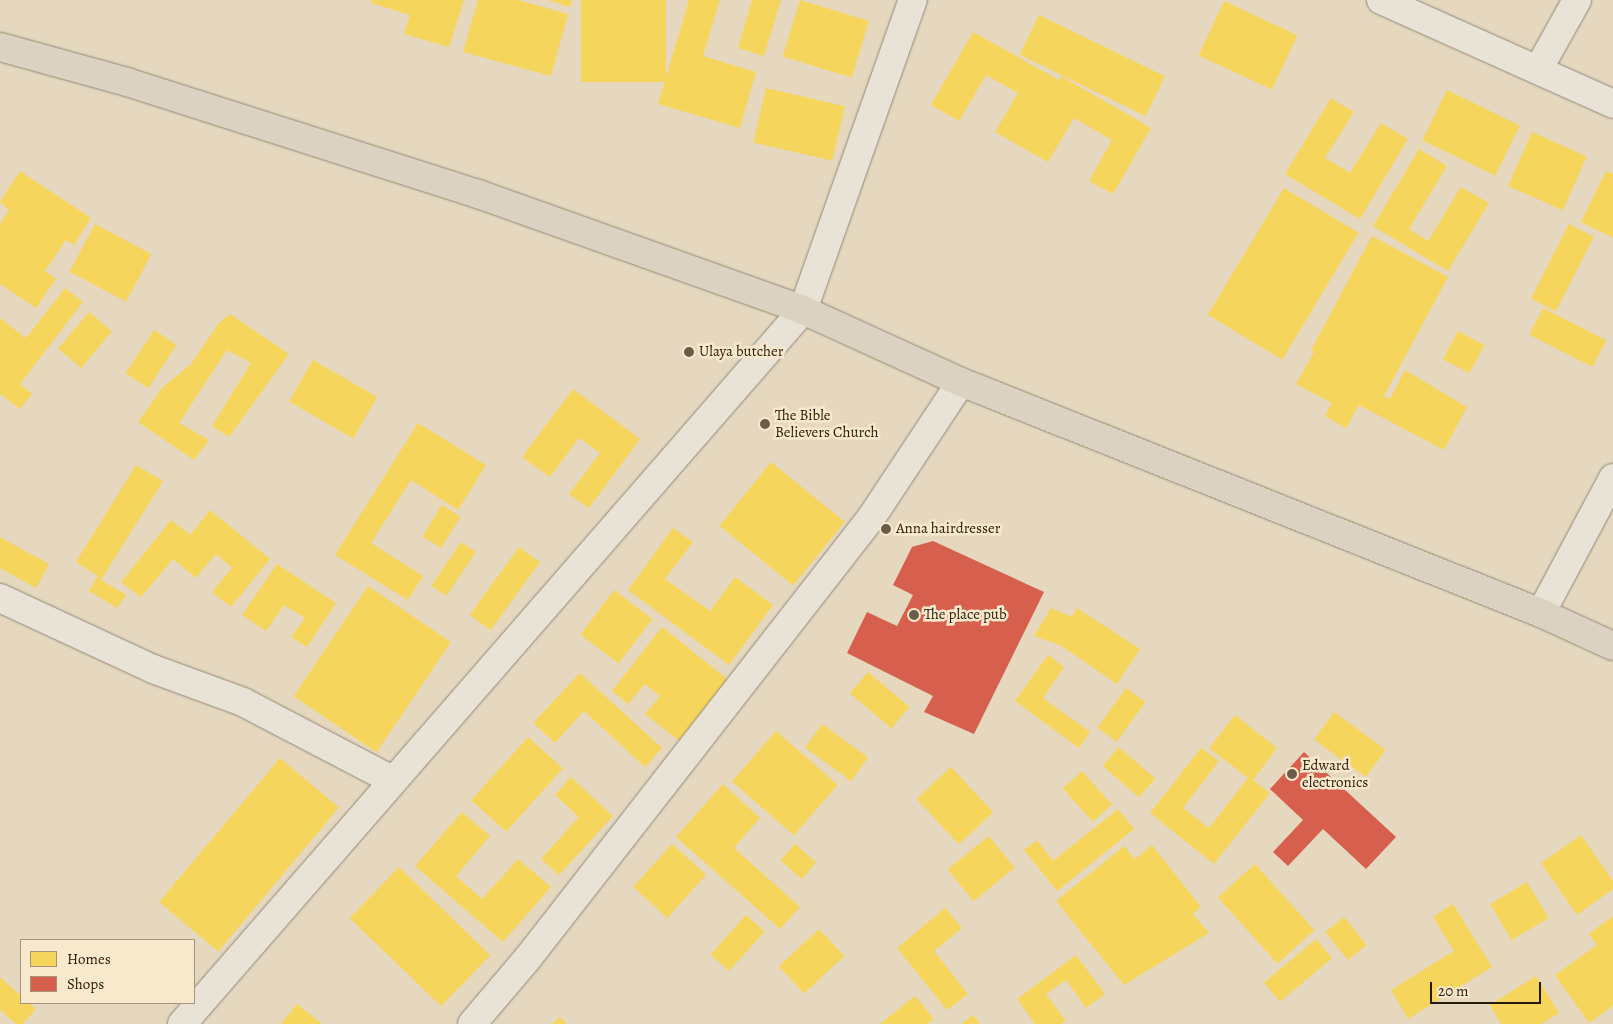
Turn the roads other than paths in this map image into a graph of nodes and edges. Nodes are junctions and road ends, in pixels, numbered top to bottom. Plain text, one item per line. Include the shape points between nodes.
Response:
1 (913, 0) edge
2 (1381, 0) edge
3 (1577, 0) edge
4 (0, 47) edge
5 (1538, 70) junction
6 (1613, 104) edge
7 (802, 310) junction
8 (961, 382) junction
9 (1613, 478) edge
10 (0, 598) edge
11 (1541, 613) junction
12 (1613, 646) edge
13 (392, 780) junction
14 (182, 1024) edge
15 (472, 1024) edge

1 - 7 street
2 - 5 street
3 - 5 street
4 - 7 highway via 128,82 469,191
5 - 6 street
7 - 8 highway
7 - 13 street
8 - 11 highway
8 - 15 street via 871,518 528,958
9 - 11 street
10 - 13 street via 153,669 243,702
11 - 12 highway
13 - 14 street

